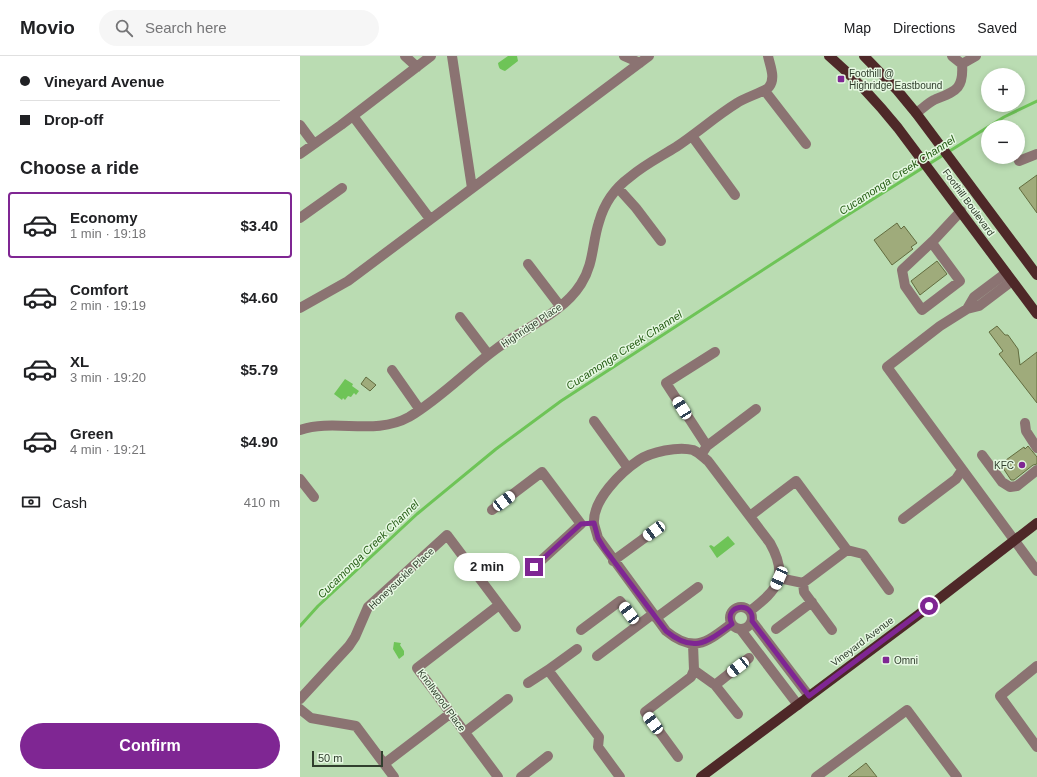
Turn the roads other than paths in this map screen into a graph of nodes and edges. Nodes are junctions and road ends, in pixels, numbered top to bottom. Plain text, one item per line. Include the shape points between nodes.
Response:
1 (405, 56) edge
2 (431, 56) edge
3 (452, 56) edge
4 (624, 56) edge
5 (649, 56) edge
6 (768, 56) edge
7 (829, 56) edge
8 (864, 56) edge
9 (952, 56) edge
10 (976, 56) edge
11 (640, 63) junction
12 (962, 64) junction
13 (417, 66) junction
14 (765, 91) junction
15 (916, 113) junction
16 (353, 116) junction
17 (300, 125) edge
18 (692, 136) junction
19 (314, 144) junction
20 (806, 144) dead end
21 (300, 154) edge
22 (1037, 154) edge
23 (1025, 159) edge
24 (342, 188) dead end
25 (472, 188) junction
26 (618, 188) junction
27 (735, 196) dead end
28 (961, 211) junction
29 (300, 218) edge
30 (430, 219) junction
31 (661, 240) dead end
32 (932, 243) junction
33 (528, 264) dead end
34 (1037, 275) edge
35 (1009, 277) junction
36 (560, 306) junction
37 (300, 308) edge
38 (1037, 314) edge
39 (460, 317) dead end
40 (715, 352) dead end
41 (488, 354) junction
42 (392, 370) dead end
43 (756, 409) dead end
44 (420, 410) junction
45 (594, 421) dead end
46 (1025, 423) dead end
47 (300, 430) edge
48 (707, 446) junction
49 (1037, 448) edge
50 (701, 455) junction
51 (982, 455) dead end
52 (628, 468) junction
53 (962, 470) junction
54 (1037, 470) edge
55 (300, 478) edge
56 (314, 497) dead end
57 (492, 510) dead end
58 (750, 516) junction
59 (903, 519) dead end
60 (594, 523) junction
61 (1037, 523) edge
62 (581, 524) junction
63 (654, 531) dead end
64 (1014, 540) junction
65 (847, 550) junction
66 (613, 561) junction
67 (534, 567) dead end
68 (1037, 572) edge
69 (779, 578) junction
70 (804, 583) junction
71 (698, 587) dead end
72 (889, 590) dead end
73 (812, 602) junction
74 (499, 605) junction
75 (750, 611) junction
76 (655, 616) junction
77 (752, 621) junction
78 (732, 624) junction
79 (638, 625) junction
80 (516, 628) dead end
81 (776, 629) dead end
82 (581, 630) dead end
83 (741, 630) junction
84 (832, 630) dead end
85 (693, 644) junction
86 (577, 648) dead end
87 (597, 656) dead end
88 (749, 658) dead end
89 (1037, 666) edge
90 (548, 670) junction
91 (694, 670) junction
92 (528, 683) dead end
93 (715, 685) junction
94 (809, 696) junction
95 (300, 699) edge
96 (508, 699) dead end
97 (798, 704) junction
98 (300, 709) edge
99 (451, 713) junction
100 (738, 714) dead end
101 (465, 732) junction
102 (1037, 747) edge
103 (548, 756) dead end
104 (678, 757) dead end
105 (384, 764) junction
106 (394, 777) edge
107 (498, 777) edge
108 (521, 777) edge
109 (620, 777) edge
110 (701, 777) edge
111 (816, 777) edge
112 (957, 777) edge

1 - 13 street
2 - 13 street
3 - 25 street
4 - 11 street
5 - 11 street
6 - 14 street via 773,77 770,87
7 - 28 main road, Foothill Boulevard via 880,106
8 - 15 main road, Foothill Boulevard via 898,90
9 - 12 street
10 - 12 street
11 - 25 street
12 - 15 street via 962,79 957,89 933,100
13 - 16 street
14 - 18 street, Highridge Place via 738,102
14 - 20 street
15 - 34 main road, Foothill Boulevard
16 - 19 street
16 - 30 street
17 - 19 street
18 - 26 street, Highridge Place via 645,165
18 - 27 street
19 - 21 street
22 - 23 street
24 - 29 street
25 - 30 street
26 - 31 street
26 - 36 street, Highridge Place via 598,223 588,271 581,284
28 - 32 street
28 - 35 main road, Foothill Boulevard
30 - 37 street via 348,281
32 - 32 street via 902,270 905,286 922,310 960,281
33 - 36 street
35 - 38 main road, Foothill Boulevard
35 - 53 street via 974,297 967,309 940,326 887,367
36 - 41 street, Highridge Place
39 - 41 street
40 - 48 street via 666,383
41 - 44 street, Highridge Place via 460,380
42 - 44 street
43 - 48 street
44 - 47 street, Highridge Place via 407,418 381,426 330,425 311,426
45 - 52 street
46 - 49 street via 1026,431
48 - 50 street
50 - 52 street via 693,450 676,449 654,453
50 - 58 street via 708,460
51 - 54 street via 1002,482 1010,487 1017,486
52 - 60 street via 607,490 598,506
53 - 59 street via 956,479
53 - 64 street
55 - 56 street
57 - 62 street via 542,472
58 - 65 street via 796,481
58 - 69 street via 776,555 780,568
60 - 62 street
60 - 66 street via 598,538
61 - 64 main road, Vineyard Avenue
62 - 67 street
63 - 66 street
64 - 68 street
64 - 94 main road, Vineyard Avenue
65 - 70 street
65 - 72 street via 863,554
66 - 76 street
69 - 70 street
69 - 75 street via 767,597
70 - 73 street via 804,592
71 - 76 street
73 - 81 street
73 - 84 street
74 - 80 street
74 - 95 street, Honeysuckle Place via 447,535 368,607 349,646
74 - 99 street, Knollwood Place via 417,668
75 - 77 street
75 - 78 street via 744,607 734,609 730,614
76 - 79 street
76 - 85 street via 674,638
77 - 83 street
77 - 94 street
78 - 83 street
78 - 85 street via 711,639
79 - 82 street via 620,601
79 - 87 street
83 - 97 street
85 - 91 street
86 - 90 street
88 - 93 street
89 - 102 street via 1000,696
90 - 92 street
90 - 109 street via 599,737 598,747
91 - 93 street
91 - 104 street via 691,677 644,712
93 - 100 street
94 - 97 main road, Vineyard Avenue
96 - 101 street
97 - 110 main road, Vineyard Avenue
98 - 105 street via 311,718 356,726
99 - 101 street, Knollwood Place
99 - 105 street
101 - 107 street, Knollwood Place
103 - 108 street
105 - 106 street
111 - 112 street via 907,710

